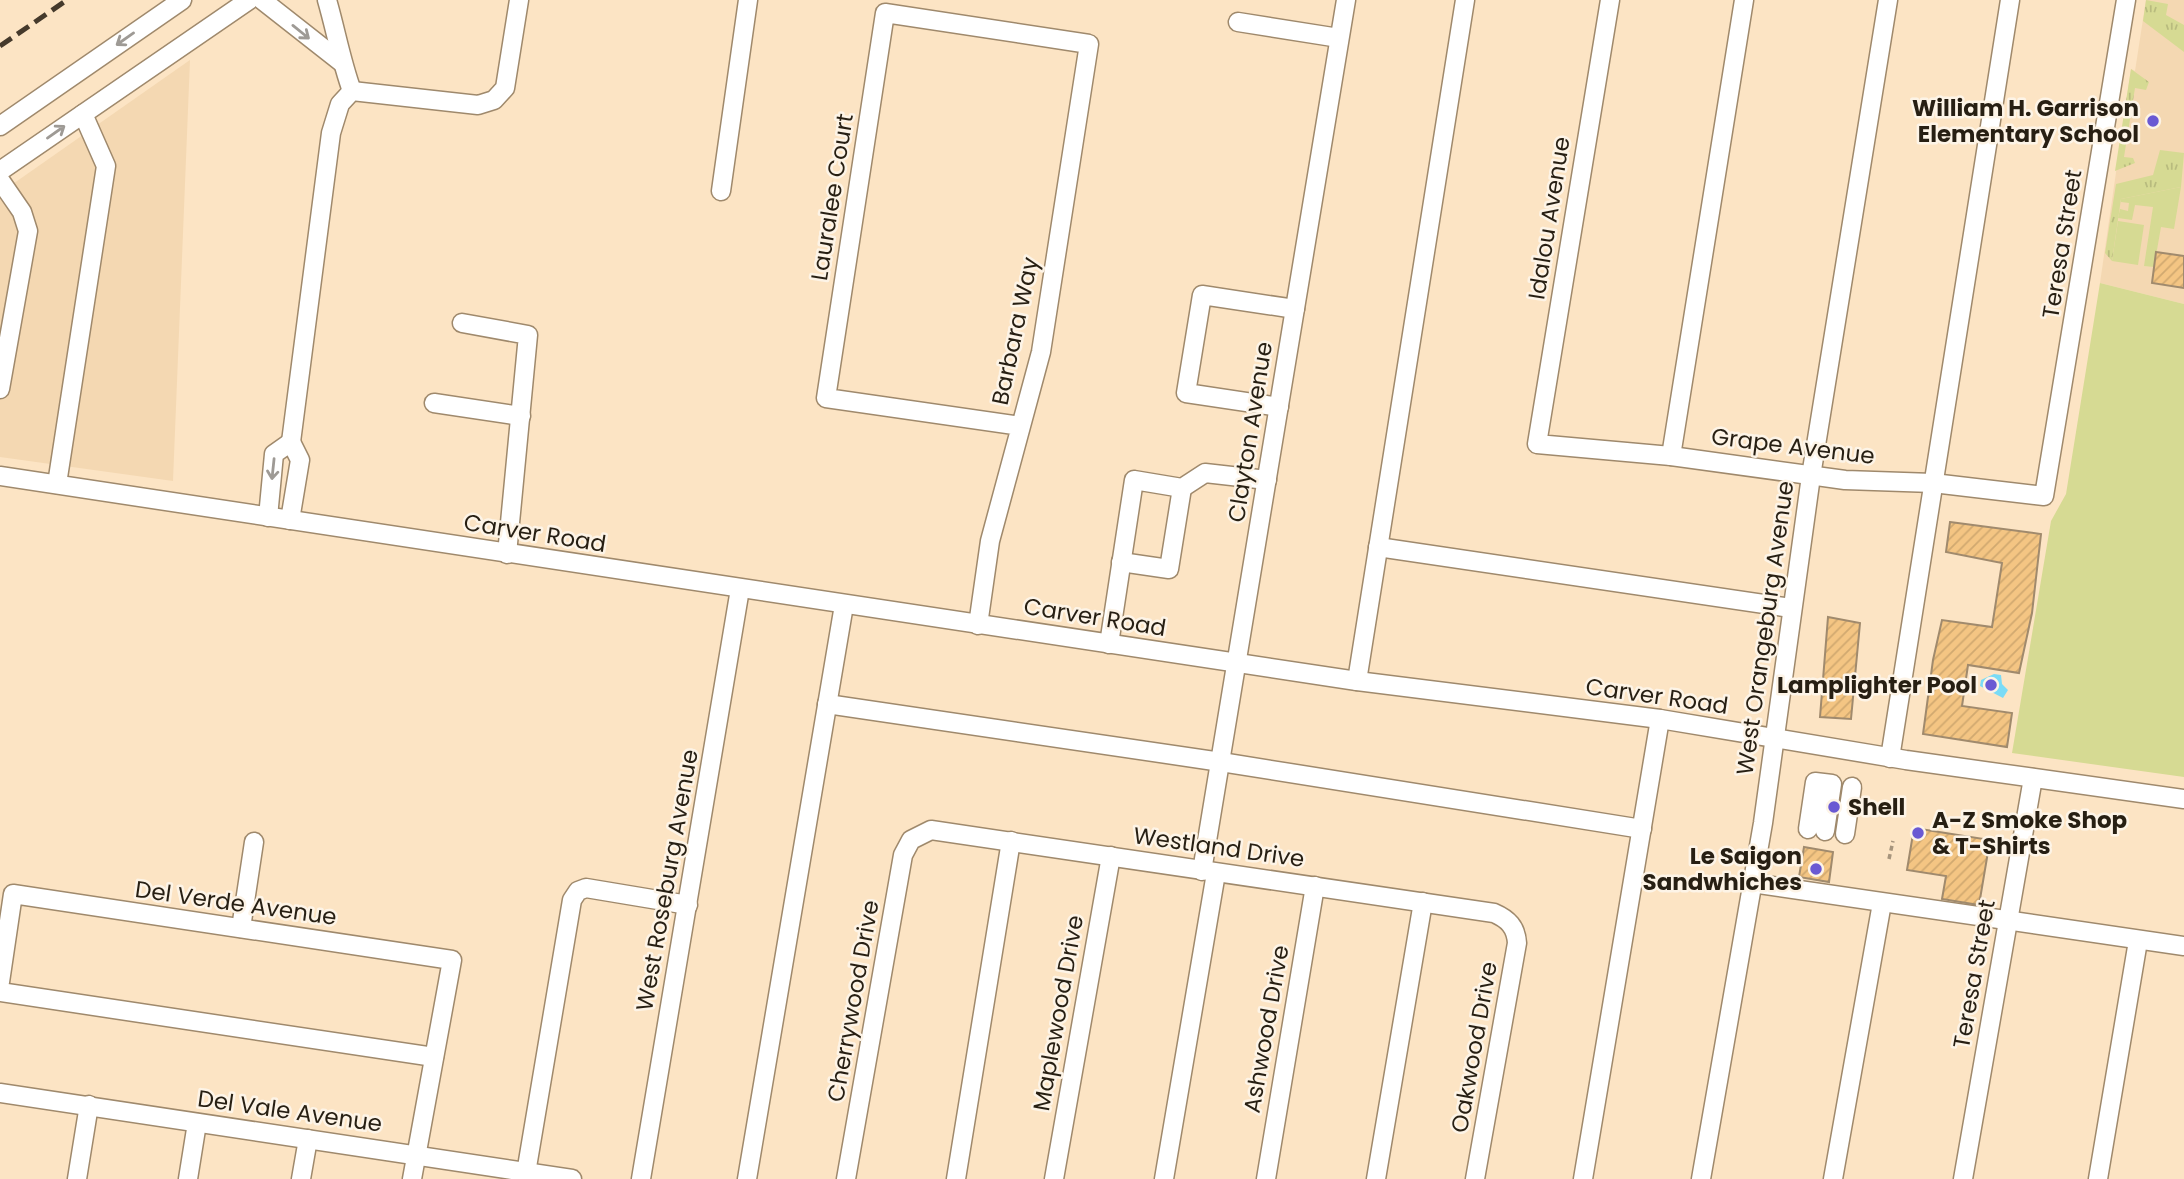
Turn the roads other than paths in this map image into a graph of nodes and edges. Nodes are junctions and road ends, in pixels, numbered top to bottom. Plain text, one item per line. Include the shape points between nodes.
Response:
1 (181, 0) edge
2 (249, 0) edge
3 (262, 0) edge
4 (327, 0) edge
5 (519, 0) edge
6 (748, 0) edge
7 (1346, 0) edge
8 (1465, 0) edge
9 (1610, 0) edge
10 (1744, 0) edge
11 (1888, 0) edge
12 (2010, 0) edge
13 (2126, 0) edge
14 (1238, 22) dead end
15 (1339, 38) junction
16 (1089, 44) joint
17 (341, 62) junction
18 (352, 91) junction
19 (83, 114) junction
20 (0, 126) edge
21 (0, 171) edge
22 (0, 180) edge
23 (721, 191) dead end
24 (1295, 309) junction
25 (462, 323) dead end
26 (0, 389) edge
27 (435, 403) dead end
28 (1279, 407) junction
29 (521, 416) junction
30 (1020, 426) junction
31 (291, 442) junction
32 (1537, 444) joint
33 (1671, 456) junction
34 (0, 476) edge
35 (1811, 476) junction
36 (1267, 480) junction
37 (1933, 483) junction
38 (57, 484) junction
39 (1182, 488) junction
40 (2044, 496) joint
41 (268, 517) junction
42 (290, 520) junction
43 (1378, 547) junction
44 (507, 554) junction
45 (1121, 562) junction
46 (740, 589) junction
47 (844, 605) junction
48 (1791, 608) junction
49 (978, 625) junction
50 (1109, 644) junction
51 (1237, 664) junction
52 (1357, 681) junction
53 (827, 704) junction
54 (1660, 719) junction
55 (1773, 738) junction
56 (1890, 758) junction
57 (1221, 762) junction
58 (2033, 778) junction
59 (1852, 788) dead end
60 (2184, 799) edge
61 (1642, 829) junction
62 (1833, 832) dead end
63 (917, 836) joint
64 (1011, 841) junction
65 (254, 842) dead end
66 (1111, 856) junction
67 (1209, 872) junction
68 (1752, 883) junction
69 (1315, 886) junction
70 (1423, 902) junction
71 (1882, 903) junction
72 (688, 905) junction
73 (2008, 922) junction
74 (1511, 925) joint
75 (241, 928) junction
76 (2138, 941) junction
77 (2184, 946) edge
78 (0, 982) edge
79 (0, 992) edge
80 (434, 1057) junction
81 (0, 1093) edge
82 (89, 1105) junction
83 (197, 1123) junction
84 (308, 1139) junction
85 (416, 1153) junction
86 (526, 1175) edge
87 (77, 1179) edge
88 (188, 1179) edge
89 (302, 1179) edge
90 (412, 1179) edge
91 (572, 1179) edge
92 (641, 1179) edge
93 (747, 1179) edge
94 (846, 1179) edge
95 (956, 1179) edge
96 (1054, 1179) edge
97 (1164, 1179) edge
98 (1266, 1179) edge
99 (1376, 1179) edge
100 (1475, 1179) edge
101 (1583, 1179) edge
102 (1701, 1179) edge
103 (1833, 1179) edge
104 (1962, 1179) edge
105 (2098, 1179) edge

1 -> 20 street
2 - 19 street
3 -> 17 street
4 - 17 street
5 - 18 street via 505,88 494,100 478,105
6 - 23 street
7 - 15 street, Clayton Avenue
8 - 43 street
9 - 32 street, Idalou Avenue
10 - 33 street
11 - 35 street, West Orangeburg Avenue
12 - 37 street
13 - 40 street, Teresa Street
14 - 15 street
15 - 24 street, Clayton Avenue
16 - 30 street, Barbara Way via 1041,352
16 - 30 street, Lauralee Court via 885,13 826,398
17 - 18 street
18 - 31 street via 340,104 331,133
21 -> 19 street
19 - 38 street via 106,166
22 - 26 street via 22,212 28,230
24 - 28 street, Clayton Avenue
24 - 28 street via 1202,295 1186,393
25 - 29 street via 528,335
27 - 29 street
28 - 36 street, Clayton Avenue
29 - 44 street
30 - 49 street, Barbara Way via 990,541
31 -> 41 street via 274,454
31 - 42 street via 300,460
32 - 33 street, Grape Avenue
33 - 35 street, Grape Avenue
34 - 38 street, Carver Road
35 - 37 street, Grape Avenue
35 - 48 street, West Orangeburg Avenue
36 - 39 street via 1205,473
36 - 51 street, Clayton Avenue
37 - 40 street, Grape Avenue
37 - 56 street
38 - 41 street, Carver Road
39 - 45 street via 1170,569
39 - 45 street via 1134,480
41 - 42 street, Carver Road
42 - 44 street, Carver Road
43 - 48 street
43 - 52 street
44 - 46 street, Carver Road
45 - 50 street
46 - 47 street, Carver Road
46 - 72 street, West Roseburg Avenue
47 - 49 street, Carver Road
47 - 53 street
48 - 55 street, West Orangeburg Avenue
49 - 50 street, Carver Road
50 - 51 street, Carver Road
51 - 52 street, Carver Road
51 - 57 street, Clayton Avenue
52 - 54 street, Carver Road
53 - 57 street
53 - 93 street
54 - 55 street, Carver Road
54 - 61 street
55 - 56 street, Carver Road
55 - 68 street, West Orangeburg Avenue
56 - 58 street, Carver Road
57 - 61 street
57 - 67 street, Clayton Avenue
58 - 60 street, Carver Road
58 - 73 street, Teresa Street
59 - 62 street
61 - 101 street
63 - 64 street, Westland Drive via 940,830
63 - 94 street, Cherrywood Drive via 903,855
64 - 66 street, Westland Drive
64 - 95 street
65 - 75 street
66 - 67 street, Westland Drive
66 - 96 street, Maplewood Drive
67 - 69 street, Westland Drive
67 - 97 street, Clayton Avenue
68 - 71 street
68 - 102 street, West Orangeburg Avenue
69 - 70 street, Westland Drive
69 - 98 street, Ashwood Drive
70 - 74 street, Westland Drive via 1494,913
70 - 99 street
71 - 73 street
71 - 103 street
72 - 86 street via 586,888 572,900
72 - 92 street, West Roseburg Avenue
73 - 76 street
73 - 104 street, Teresa Street
74 - 100 street, Oakwood Drive via 1517,943
75 - 78 street, Del Verde Avenue via 13,894
75 - 80 street, Del Verde Avenue via 452,960
76 - 77 street
76 - 105 street
79 - 80 street
80 - 85 street
81 - 82 street, Del Vale Avenue
82 - 83 street, Del Vale Avenue
82 - 87 street
83 - 84 street, Del Vale Avenue
83 - 88 street
84 - 85 street, Del Vale Avenue
84 - 89 street
85 - 86 street, Del Vale Avenue
85 - 90 street
86 - 91 street, Del Vale Avenue

